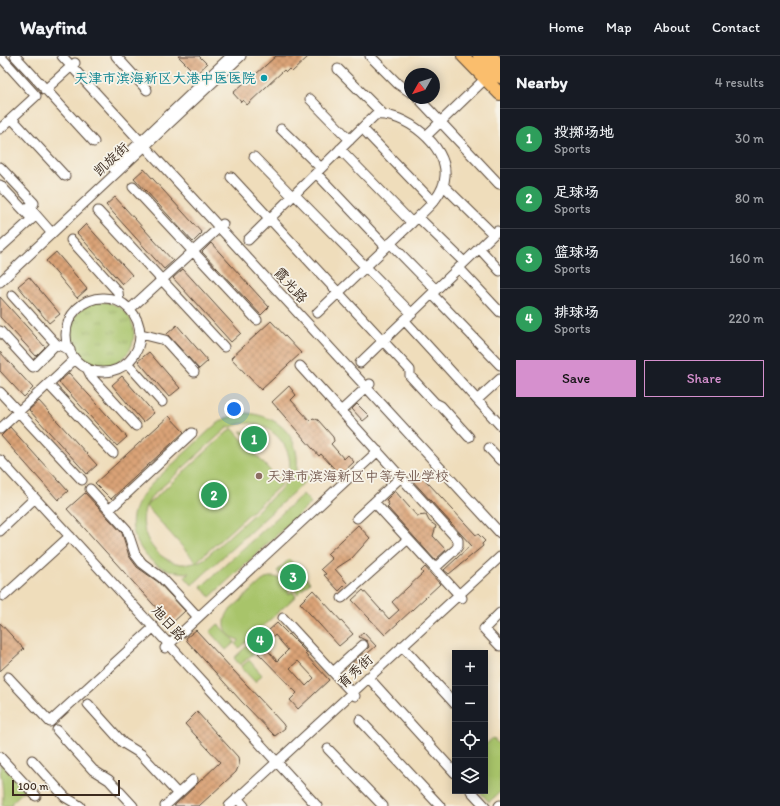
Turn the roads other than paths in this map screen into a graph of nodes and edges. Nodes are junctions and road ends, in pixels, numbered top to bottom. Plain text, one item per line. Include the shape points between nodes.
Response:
1 (0, 56) edge
2 (15, 56) edge
3 (62, 56) edge
4 (116, 56) edge
5 (231, 56) edge
6 (242, 56) edge
7 (370, 56) edge
8 (463, 56) edge
9 (479, 56) edge
10 (491, 56) edge
11 (72, 62) edge
12 (500, 65) edge
13 (338, 69) dead end
14 (485, 78) junction
15 (500, 78) edge
16 (404, 88) edge
17 (45, 90) junction
18 (148, 90) dead end
19 (500, 94) edge
20 (310, 99) dead end
21 (36, 103) dead end
22 (424, 104) edge
23 (382, 114) junction
24 (15, 122) junction
25 (440, 122) junction
26 (362, 128) junction
27 (0, 129) edge
28 (281, 129) dead end
29 (0, 136) edge
30 (426, 136) junction
31 (350, 140) junction
32 (94, 142) dead end
33 (144, 142) junction
34 (340, 150) junction
35 (254, 157) dead end
36 (0, 167) edge
37 (318, 171) junction
38 (65, 176) dead end
39 (231, 177) dead end
40 (499, 184) edge
41 (0, 185) edge
42 (443, 185) junction
43 (133, 187) dead end
44 (293, 195) junction
45 (433, 202) junction
46 (98, 211) dead end
47 (269, 218) junction
48 (415, 220) junction
49 (222, 226) junction
50 (50, 231) junction
51 (71, 240) dead end
52 (248, 240) dead end
53 (388, 245) junction
54 (0, 248) edge
55 (479, 248) junction
56 (194, 252) junction
57 (462, 265) junction
58 (366, 266) junction
59 (500, 271) edge
60 (0, 277) edge
61 (162, 280) junction
62 (0, 282) edge
63 (339, 292) junction
64 (434, 292) junction
65 (12, 294) dead end
66 (119, 301) junction
67 (130, 308) junction
68 (500, 312) edge
69 (316, 313) dead end
70 (412, 314) junction
71 (257, 320) dead end
72 (405, 321) junction
73 (0, 331) edge
74 (141, 334) junction
75 (384, 341) junction
76 (56, 344) junction
77 (224, 347) dead end
78 (70, 350) junction
79 (75, 359) junction
80 (127, 363) junction
81 (360, 363) dead end
82 (500, 365) edge
83 (300, 366) dead end
84 (87, 368) junction
85 (194, 372) dead end
86 (500, 379) edge
87 (48, 384) junction
88 (368, 386) junction
89 (0, 392) edge
90 (477, 400) junction
91 (162, 402) dead end
92 (341, 411) junction
93 (18, 412) junction
94 (500, 425) edge
95 (136, 426) dead end
96 (0, 429) edge
97 (192, 433) dead end
98 (468, 437) dead end
99 (490, 448) dead end
100 (378, 452) junction
101 (113, 453) dead end
102 (0, 460) edge
103 (500, 460) edge
104 (0, 469) edge
105 (401, 477) junction
106 (82, 480) dead end
107 (90, 489) dead end
108 (33, 500) junction
109 (374, 502) junction
110 (109, 510) junction
111 (357, 518) dead end
112 (500, 526) edge
113 (0, 531) edge
114 (500, 533) edge
115 (68, 538) junction
116 (408, 538) junction
117 (500, 557) edge
118 (500, 564) edge
119 (435, 568) junction
120 (4, 596) dead end
121 (460, 597) junction
122 (342, 598) dead end
123 (500, 613) edge
124 (198, 617) junction
125 (283, 618) dead end
126 (152, 629) junction
127 (363, 645) dead end
128 (167, 646) junction
129 (500, 646) edge
130 (404, 648) junction
131 (333, 672) junction
132 (8, 677) dead end
133 (370, 680) junction
134 (354, 695) junction
135 (452, 701) edge
136 (88, 704) dead end
137 (360, 720) dead end
138 (57, 730) dead end
139 (328, 749) dead end
140 (0, 757) edge
141 (32, 760) dead end
142 (276, 766) junction
143 (452, 770) edge
144 (193, 780) dead end
145 (178, 794) junction
146 (474, 794) edge
147 (36, 796) dead end
148 (240, 803) edge
149 (80, 806) edge
150 (133, 806) edge
151 (165, 806) edge
152 (229, 806) edge
153 (309, 806) edge
154 (317, 806) edge
155 (383, 806) edge
156 (440, 806) edge
157 (485, 806) edge

1 - 27 street via 36,96
2 - 17 street
3 - 11 street, 霞光路
4 - 18 street
5 - 33 street, 凯旋街
6 - 33 street, 凯旋街
7 - 16 street
8 - 14 main road
9 - 15 main road
10 - 12 main road
11 - 17 street
11 - 33 street, 霞光路
13 - 23 street
14 - 19 main road
14 - 25 street
17 - 32 street
20 - 31 street
21 - 24 street
22 - 25 street
23 - 26 street via 375,115
23 - 30 street via 397,117 411,124
24 - 29 street
24 - 38 street
25 - 30 street
25 - 40 street
26 - 31 street
26 - 45 street
28 - 37 street
30 - 42 street via 444,162 446,176
31 - 34 street
33 - 49 street, 霞光路
33 - 50 street, 凯旋街
33 - 62 street, 凯旋街
34 - 37 street
34 - 48 street
35 - 44 street
36 - 50 street via 34,203 29,208
37 - 44 street
37 - 53 street
39 - 47 street
41 - 54 street via 32,219
42 - 45 street
42 - 55 street via 495,233
43 - 56 street
44 - 47 street
44 - 58 street
45 - 48 street
46 - 61 street
47 - 52 street
47 - 63 street
48 - 53 street
48 - 57 street
49 - 56 street
49 - 88 street, 霞光路
50 - 60 street, 凯旋街
51 - 66 street via 118,292
53 - 58 street
53 - 64 street
55 - 57 street
55 - 59 street
56 - 61 street
56 - 71 street
57 - 64 street
57 - 68 street
58 - 63 street
58 - 70 street
61 - 67 street
61 - 77 street
63 - 69 street
63 - 75 street
64 - 70 street
64 - 82 street
65 - 76 street
66 - 67 street
66 - 78 street via 100,297 88,300 78,307 67,327 66,339
67 - 74 street via 138,321
70 - 72 street
72 - 75 street
72 - 90 street
73 - 76 street via 33,367
74 - 80 street via 139,346 133,358
74 - 85 street via 165,340
75 - 81 street
75 - 98 street via 410,370 410,376
76 - 78 street
78 - 79 street
79 - 84 street
79 - 87 street
80 - 84 street via 112,371 99,372
80 - 91 street
83 - 92 street
84 - 95 street via 92,378
86 - 90 street
87 - 93 street
87 - 101 street
88 - 92 street
88 - 112 street, 霞光路
88 - 114 street, 霞光路
89 - 93 street
90 - 94 street
92 - 100 street
93 - 96 street
93 - 106 street
97 - 110 street
99 - 103 street
100 - 105 street
100 - 124 street
102 - 108 street, 旭日路
104 - 108 street, 旭日路
105 - 109 street
105 - 119 street via 458,540 456,549
107 - 110 street
108 - 113 street
108 - 115 street, 旭日路
109 - 111 street
109 - 116 street
110 - 124 street via 127,530 138,558 162,578
115 - 120 street
115 - 126 street, 旭日路
116 - 119 street
116 - 122 street
117 - 121 street, 育秀街
118 - 121 street, 育秀街
119 - 121 street
121 - 130 street, 育秀街
123 - 129 street via 484,629
124 - 128 street
125 - 131 street
126 - 128 street, 旭日路
126 - 132 street via 50,722
127 - 131 street
128 - 142 street, 旭日路
130 - 133 street, 育秀街
130 - 135 street
131 - 134 street
133 - 134 street, 育秀街
133 - 143 street
134 - 142 street, 育秀街
136 - 145 street via 123,743 141,754
137 - 156 street
138 - 150 street via 93,770 109,780
139 - 155 street
140 - 147 street
141 - 149 street via 65,797
142 - 148 street, 育秀街
142 - 153 street, 旭日路
142 - 154 street, 旭日路
144 - 145 street
145 - 151 street
146 - 157 street
148 - 152 street, 育秀街

